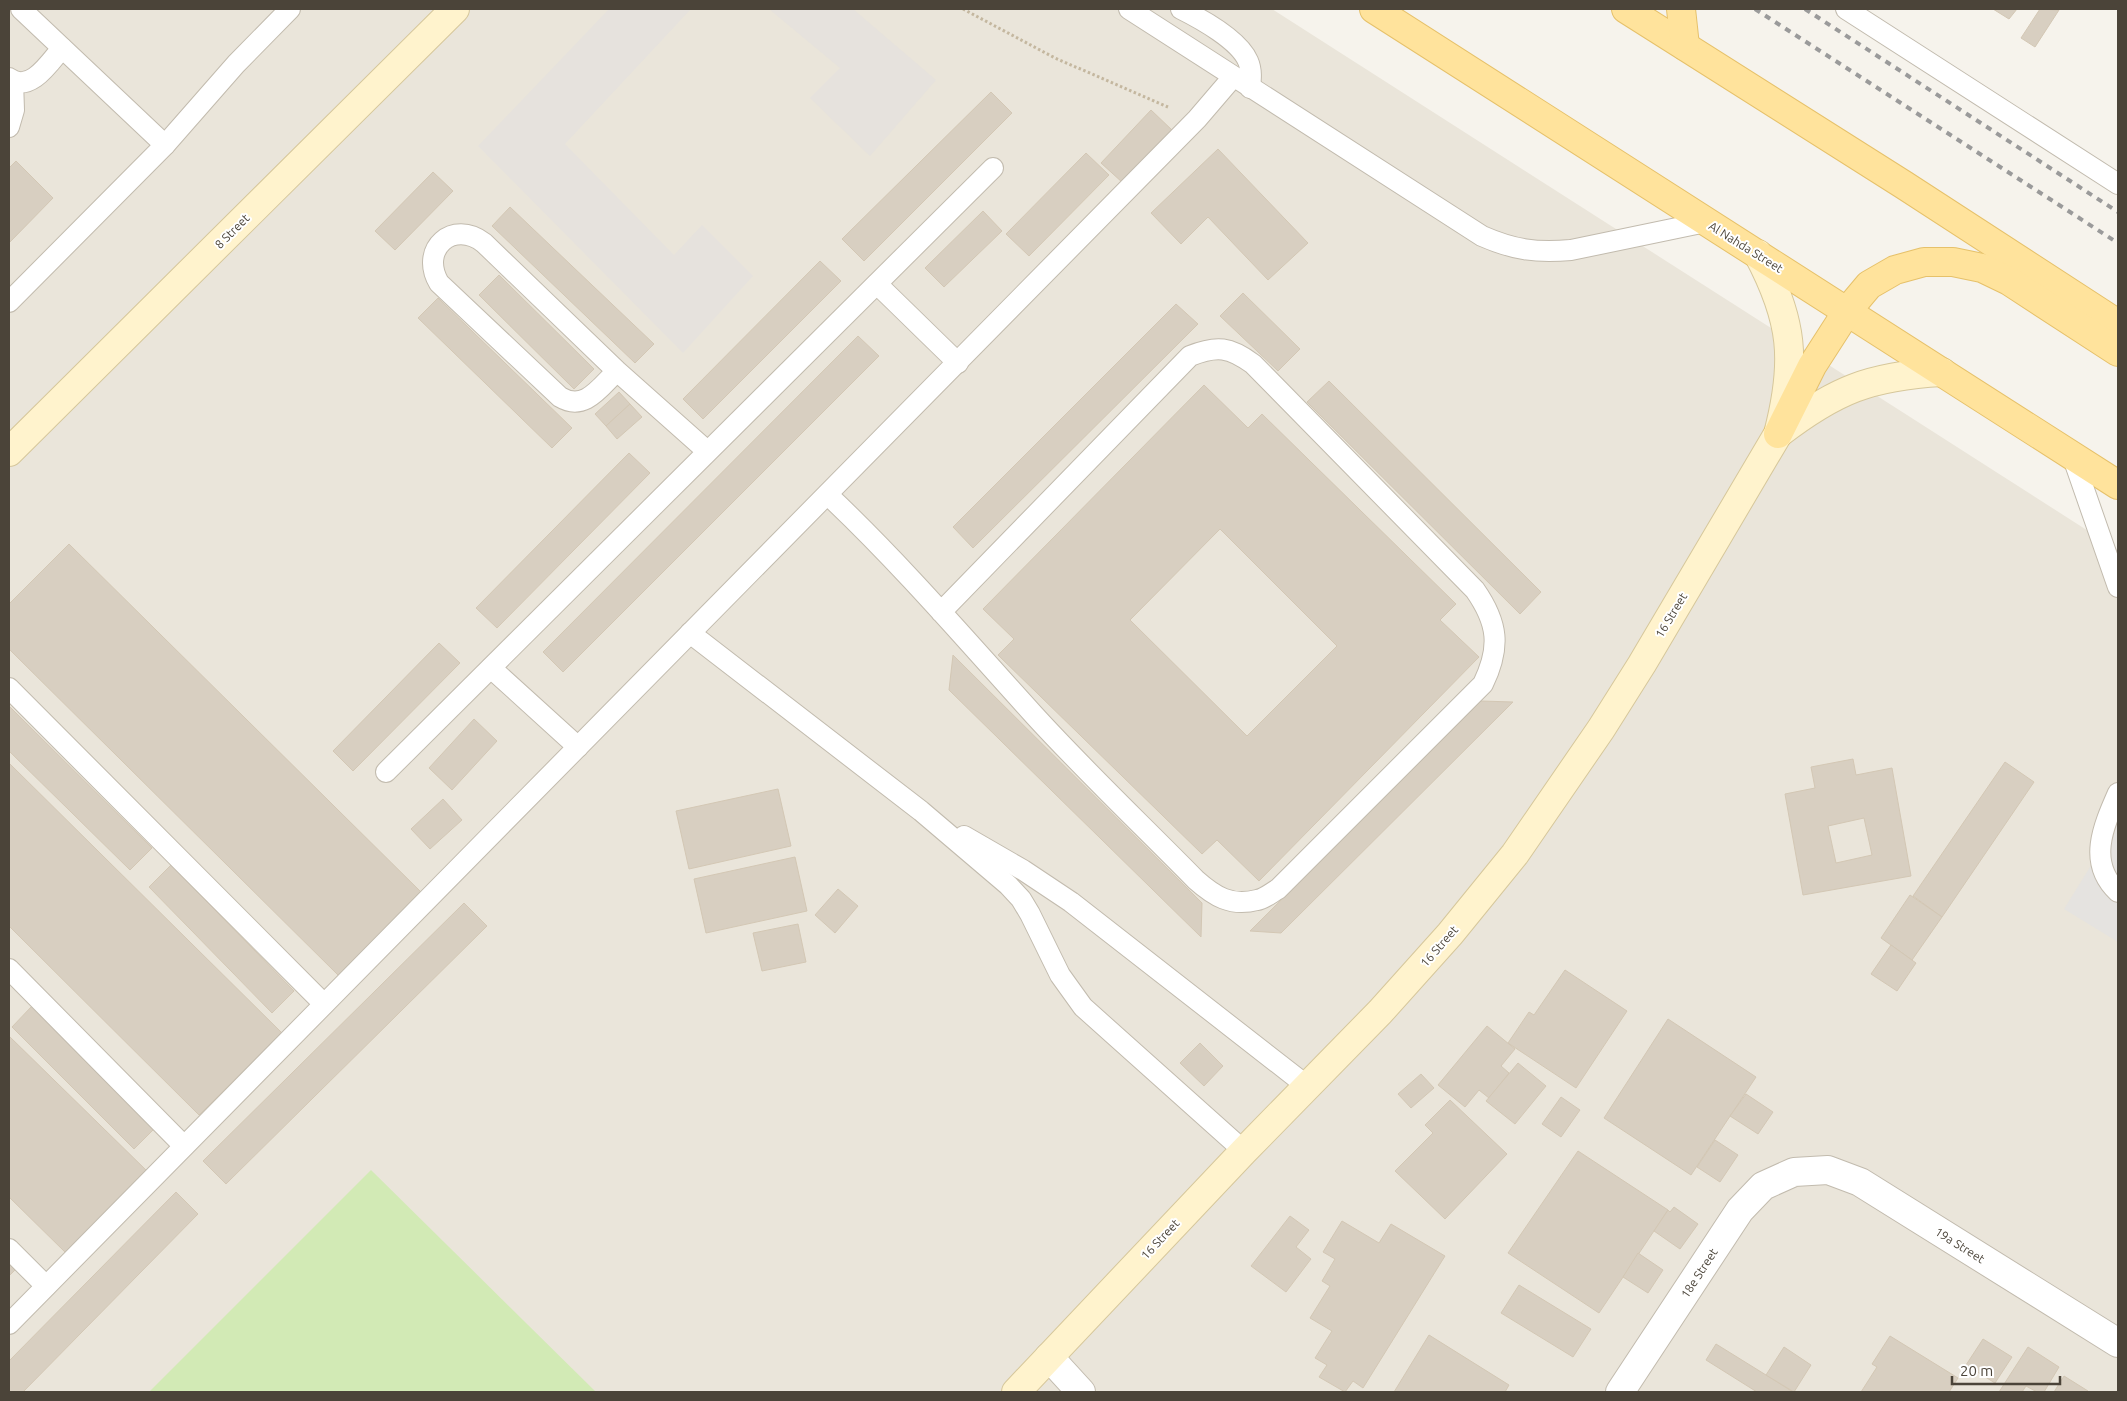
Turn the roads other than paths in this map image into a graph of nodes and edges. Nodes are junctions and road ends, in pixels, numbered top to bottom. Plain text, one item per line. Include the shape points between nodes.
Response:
1 (21, 9) edge
2 (290, 9) edge
3 (455, 9) edge
4 (1129, 9) edge
5 (1181, 9) edge
6 (1374, 9) edge
7 (1626, 9) edge
8 (1681, 9) edge
9 (1846, 9) edge
10 (1685, 46) junction
11 (62, 48) junction
12 (1233, 77) junction
13 (11, 79) edge
14 (1250, 88) junction
15 (9, 128) edge
16 (165, 145) junction
17 (994, 168) dead end
18 (2118, 184) edge
19 (1706, 222) junction
20 (1758, 254) junction
21 (877, 284) junction
22 (9, 302) edge
23 (1848, 310) junction
24 (2118, 324) edge
25 (2118, 352) edge
26 (958, 364) junction
27 (617, 371) junction
28 (1942, 372) junction
29 (1778, 434) junction
30 (9, 452) edge
31 (707, 452) junction
32 (2072, 455) junction
33 (2118, 485) edge
34 (828, 494) junction
35 (2118, 587) edge
36 (941, 612) junction
37 (690, 633) junction
38 (491, 668) junction
39 (9, 688) edge
40 (578, 746) junction
41 (386, 772) dead end
42 (2118, 794) edge
43 (920, 811) junction
44 (2118, 892) edge
45 (9, 970) edge
46 (324, 1004) junction
47 (1307, 1086) junction
48 (184, 1146) junction
49 (1244, 1150) junction
50 (1794, 1172) joint
51 (9, 1249) edge
52 (46, 1286) junction
53 (9, 1324) edge
54 (2118, 1343) edge
55 (1049, 1357) junction
56 (1019, 1391) edge
57 (1081, 1392) edge
58 (1620, 1392) edge

1 - 11 lane
2 - 16 lane via 236,64
3 - 30 street, 8 Street
4 - 12 lane
5 - 14 lane via 1242,51 1249,62
6 - 19 main road, Al Nahda Street
7 - 10 main road
8 - 10 main road
9 - 18 lane
10 - 24 main road
11 - 13 lane via 35,79 24,83
11 - 16 lane
12 - 14 lane
12 - 26 lane via 1197,119
13 - 15 lane via 14,110
14 - 19 lane via 1482,236 1503,245 1526,251 1571,250
16 - 22 lane
17 - 21 lane
19 - 20 main road, Al Nahda Street
20 - 23 main road, Al Nahda Street
20 - 29 street, 16 Street via 1775,287 1786,323 1788,398
21 - 26 lane
21 - 31 lane
23 - 25 main road via 1869,285 1895,270 1924,262 1954,262 1982,268 2009,281
23 - 28 main road, Al Nahda Street
23 - 29 main road via 1812,366
26 - 34 lane
27 - 27 lane via 476,237 456,234 438,245 432,264 440,283 560,397 579,403
27 - 31 lane
28 - 29 street, 16 Street via 1906,374 1871,381 1806,412
28 - 32 main road, Al Nahda Street
29 - 47 street, 16 Street via 1632,680 1515,854 1450,934
31 - 38 lane
32 - 33 main road, Al Nahda Street
32 - 35 lane
34 - 36 lane
34 - 37 lane
36 - 36 lane via 1036,717 1196,880 1213,895 1234,902 1257,900 1278,889 1483,684 1492,666 1496,646 1494,626 1486,606 1474,590 1253,364 1240,354 1223,348 1190,356
37 - 40 lane
37 - 43 lane
38 - 40 lane
38 - 41 lane
39 - 46 lane
40 - 46 lane
42 - 44 lane via 2108,816 2100,862 2108,882
43 - 47 lane via 1055,891
43 - 49 lane via 1021,898 1060,975 1083,1008
45 - 48 lane
46 - 48 lane
47 - 49 street, 16 Street
48 - 52 lane
49 - 55 street, 16 Street
50 - 54 street, 19a Street via 1828,1170 1860,1182
50 - 58 street, 18e Street via 1763,1186 1740,1210
51 - 52 lane
52 - 53 lane
55 - 56 street, 16 Street
55 - 57 street

